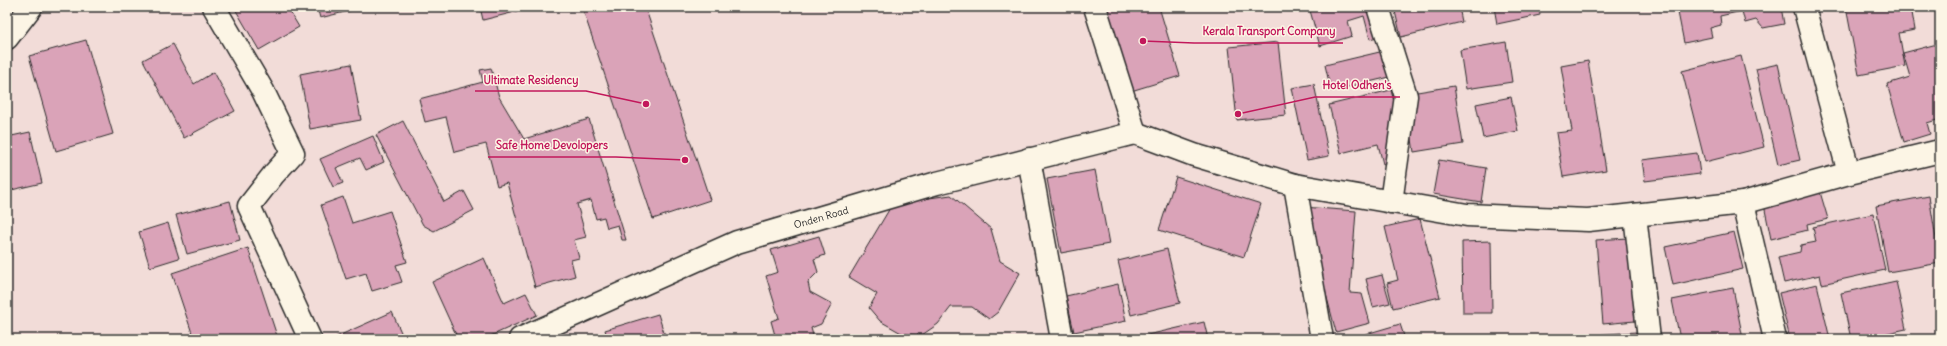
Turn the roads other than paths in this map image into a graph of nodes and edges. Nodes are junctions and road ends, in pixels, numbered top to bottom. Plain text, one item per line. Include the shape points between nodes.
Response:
1 (31, 7) edge
2 (214, 7) edge
3 (1095, 7) edge
4 (1378, 7) edge
5 (1804, 7) edge
6 (7, 38) edge
7 (1135, 133) junction
8 (1940, 151) edge
9 (1030, 159) junction
10 (1849, 173) junction
11 (1295, 185) junction
12 (1391, 202) junction
13 (1743, 203) junction
14 (1635, 214) junction
15 (310, 339) edge
16 (520, 339) edge
17 (1062, 339) edge
18 (1322, 339) edge
19 (1649, 339) edge
20 (1775, 339) edge

1 - 6 street
2 - 15 street via 263,91 293,153 249,206
3 - 7 street
4 - 12 street via 1406,96
5 - 10 street
7 - 9 street, Onden Road
7 - 11 street via 1194,155
8 - 10 street
9 - 16 street, Onden Road via 937,183 737,242
9 - 17 street
10 - 13 street
11 - 12 street
11 - 18 street
12 - 14 street via 1467,215 1588,220
13 - 14 street
13 - 20 street
14 - 19 street

